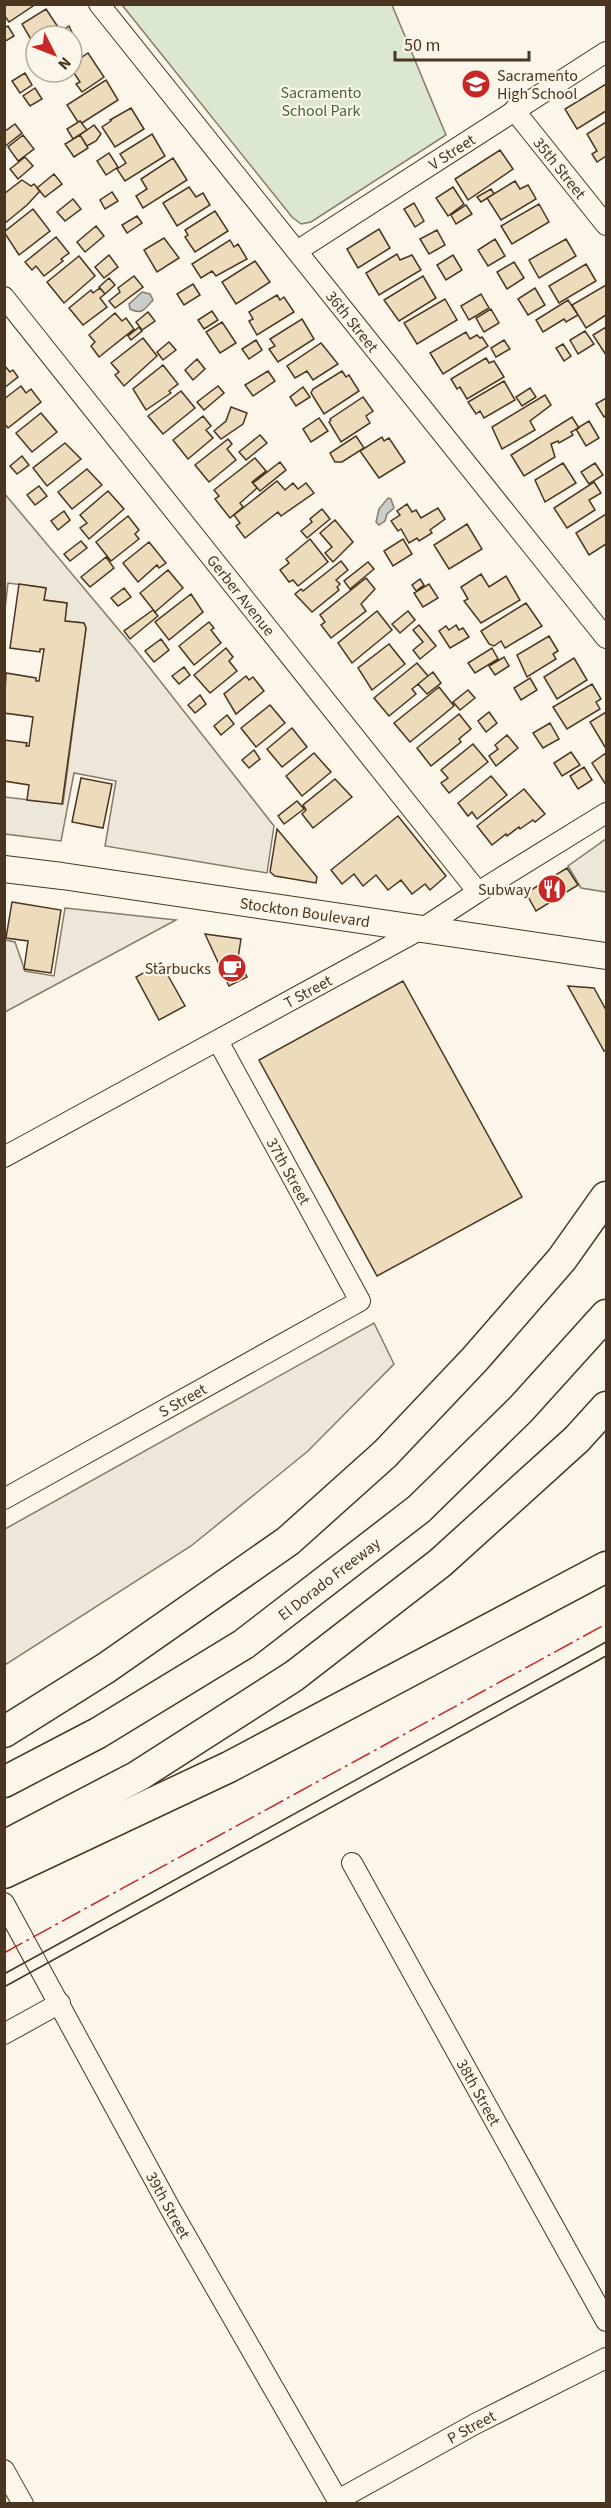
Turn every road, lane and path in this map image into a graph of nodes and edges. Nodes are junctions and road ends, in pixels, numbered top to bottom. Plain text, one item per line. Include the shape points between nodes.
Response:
1 (99, 4) edge
2 (606, 51) edge
3 (514, 110) junction
4 (606, 225) edge
5 (297, 251) junction
6 (4, 297) edge
7 (606, 638) edge
8 (606, 813) edge
9 (4, 870) edge
10 (478, 892) junction
11 (423, 928) junction
12 (606, 956) edge
13 (218, 1041) junction
14 (4, 1157) edge
15 (606, 1197) edge
16 (360, 1301) joint
17 (606, 1315) edge
18 (606, 1407) edge
19 (4, 1499) edge
20 (606, 1567) edge
21 (4, 1732) edge
22 (4, 1782) edge
23 (13, 1856) edge
24 (352, 1863) dead end
25 (4, 1903) edge
26 (60, 2003) junction
27 (4, 2034) edge
28 (606, 2321) edge
29 (606, 2358) edge
30 (4, 2470) edge
31 (339, 2502) edge
32 (23, 2504) edge

1 - 5 street, 36th Street
2 - 3 street, V Street
3 - 4 street, 35th Street
3 - 5 street, V Street
5 - 7 street, 36th Street
6 - 10 street, Gerber Avenue
8 - 10 street, T Street
9 - 11 main road, Stockton Boulevard
10 - 11 street, T Street
11 - 12 main road, Stockton Boulevard
11 - 13 street, T Street
13 - 14 street, T Street
13 - 16 street, 37th Street
15 - 21 highway via 562,1259 475,1359 385,1454 288,1541 106,1668
16 - 19 street, S Street
17 - 22 highway, El Dorado Freeway via 521,1409 419,1509 253,1637 98,1733
18 - 23 highway via 577,1439 440,1563 294,1676
20 - 23 highway via 229,1767
24 - 28 street, 38th Street
25 - 26 street, 39th Street
26 - 27 street
26 - 31 street, 39th Street via 171,2210
29 - 31 street, P Street via 475,2424
30 - 32 street

